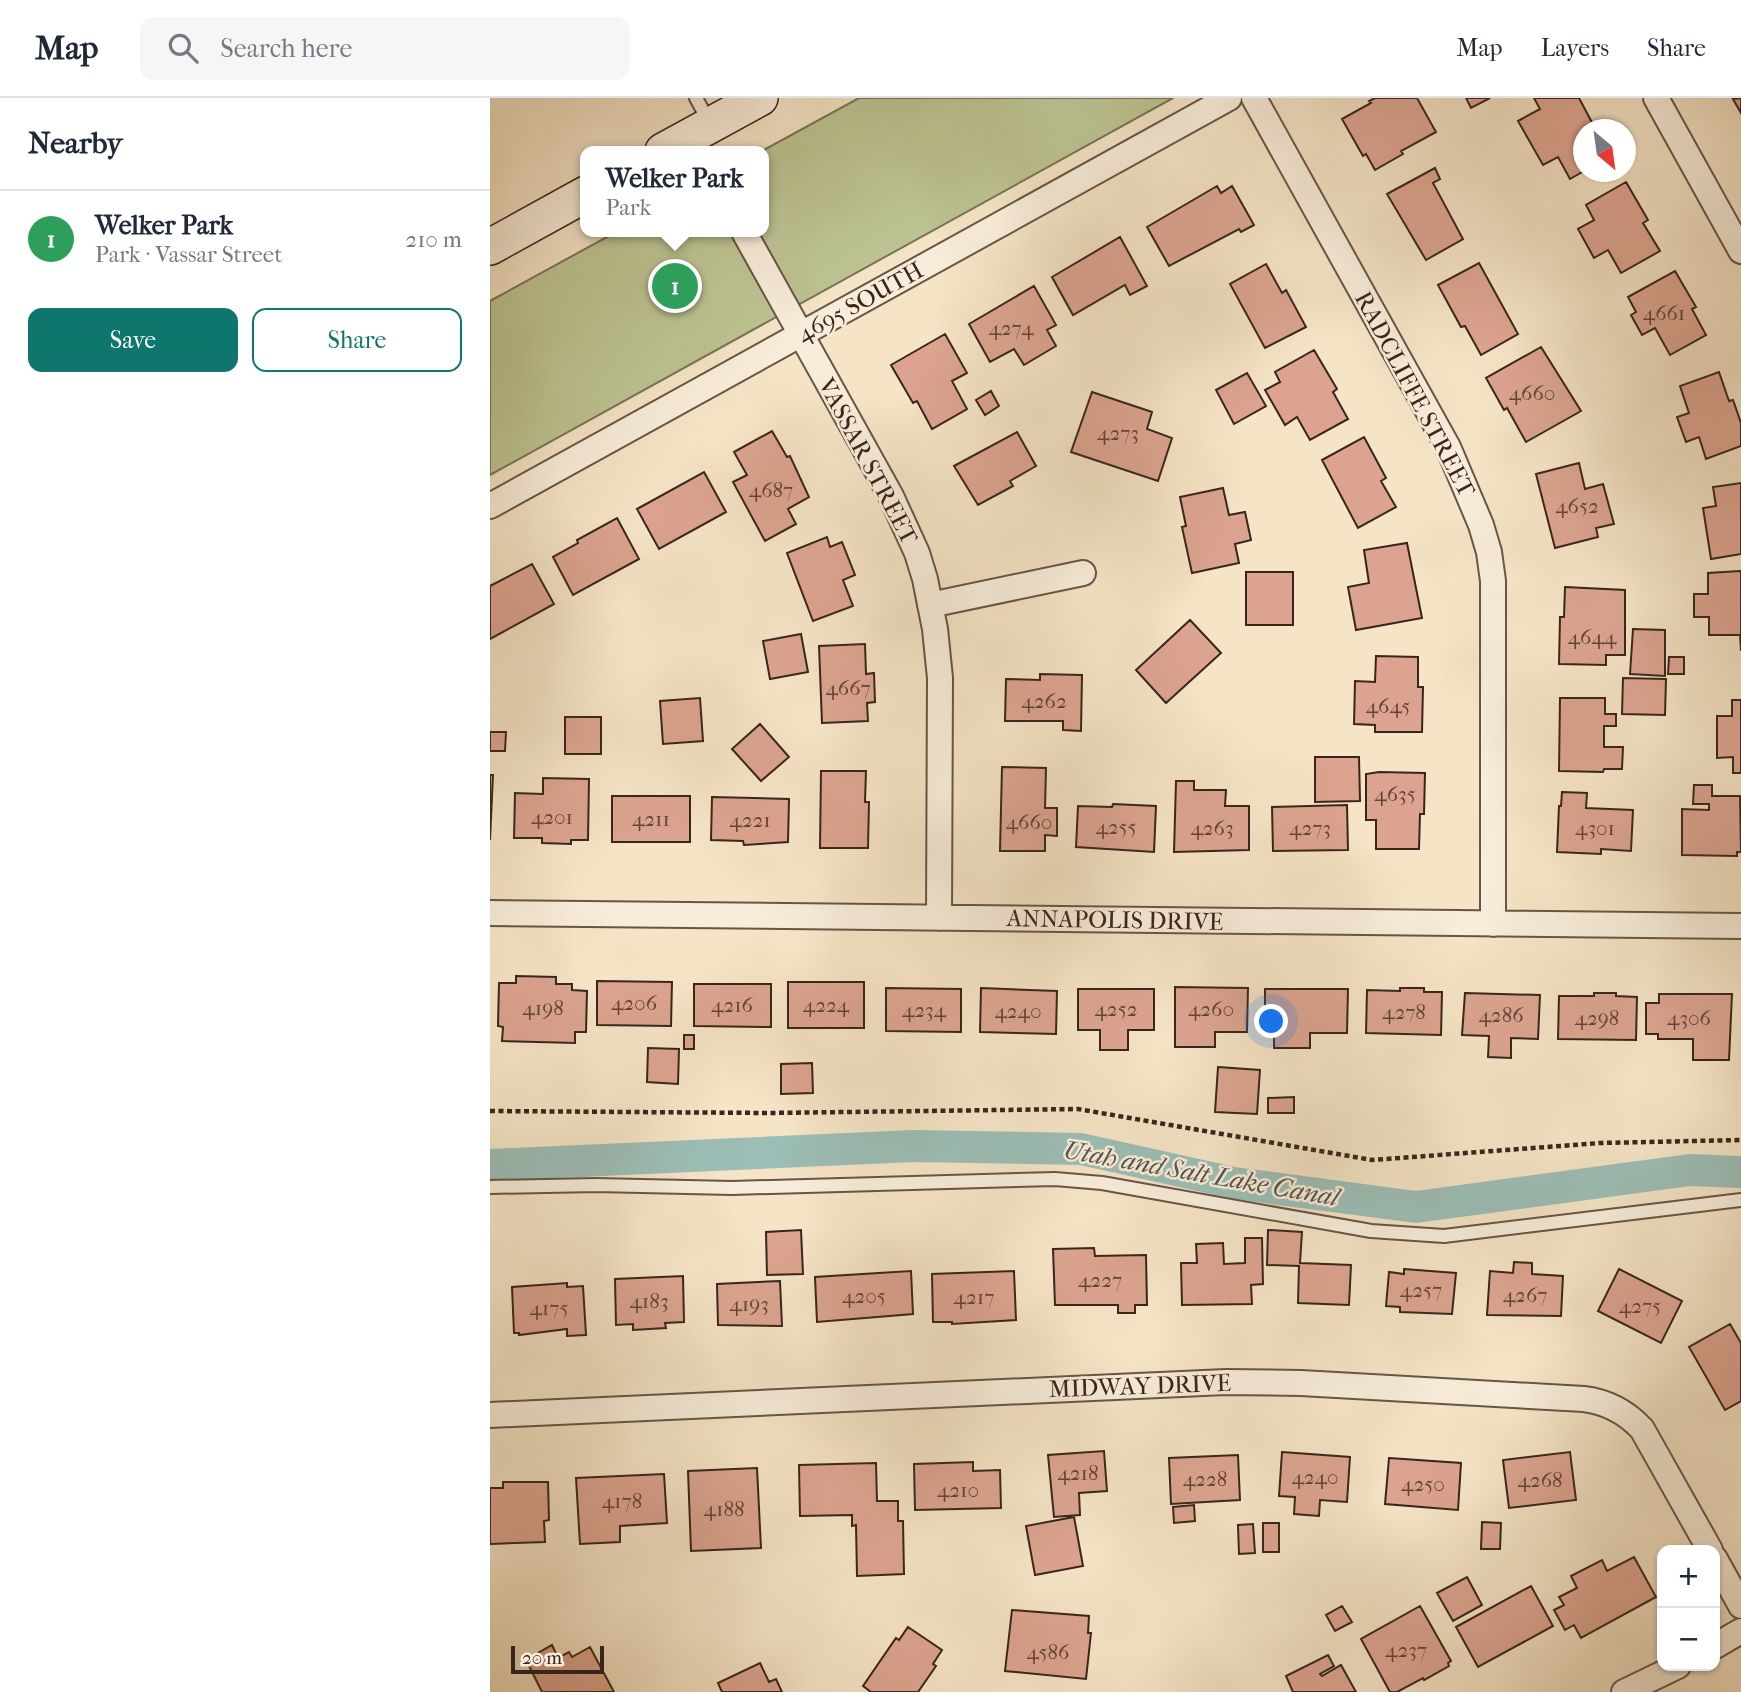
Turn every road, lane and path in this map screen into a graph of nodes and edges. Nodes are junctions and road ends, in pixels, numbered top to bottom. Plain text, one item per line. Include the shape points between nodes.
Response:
1 (760, 98) edge
2 (1229, 98) edge
3 (1254, 98) edge
4 (1656, 98) edge
5 (692, 132) edge
6 (580, 197) edge
7 (1735, 224) edge
8 (747, 237) edge
9 (490, 247) edge
10 (1741, 251) edge
11 (801, 335) junction
12 (490, 506) edge
13 (1083, 573) dead end
14 (930, 605) junction
15 (490, 914) edge
16 (939, 918) junction
17 (1493, 923) junction
18 (1741, 926) edge
19 (490, 1111) edge
20 (1741, 1140) edge
21 (490, 1187) edge
22 (1741, 1200) edge
23 (490, 1415) edge
24 (1707, 1545) edge
25 (1720, 1568) edge
26 (1741, 1606) edge
27 (1741, 1631) edge
28 (1720, 1643) edge
29 (1667, 1671) edge
30 (1623, 1692) edge

1 - 5 main road
2 - 11 street, 4695 SOUTH
3 - 17 street, RADCLIFFE STREET via 1448,447 1483,534 1494,611
4 - 7 street
6 - 9 main road
7 - 10 street
8 - 11 street, VASSAR STREET
11 - 12 street, 4695 SOUTH
11 - 14 street, VASSAR STREET via 905,525
13 - 14 street
14 - 16 street, VASSAR STREET via 940,678
15 - 16 street, ANNAPOLIS DRIVE
16 - 17 street, ANNAPOLIS DRIVE
17 - 18 street, ANNAPOLIS DRIVE
19 - 20 path via 1078,1109 1371,1160 1600,1143
21 - 22 lane via 732,1188 1055,1179 1102,1183 1371,1231 1444,1236
23 - 24 street, MIDWAY DRIVE via 1226,1382 1301,1382 1584,1399 1611,1406 1642,1429
25 - 26 street
27 - 28 street
29 - 30 street

